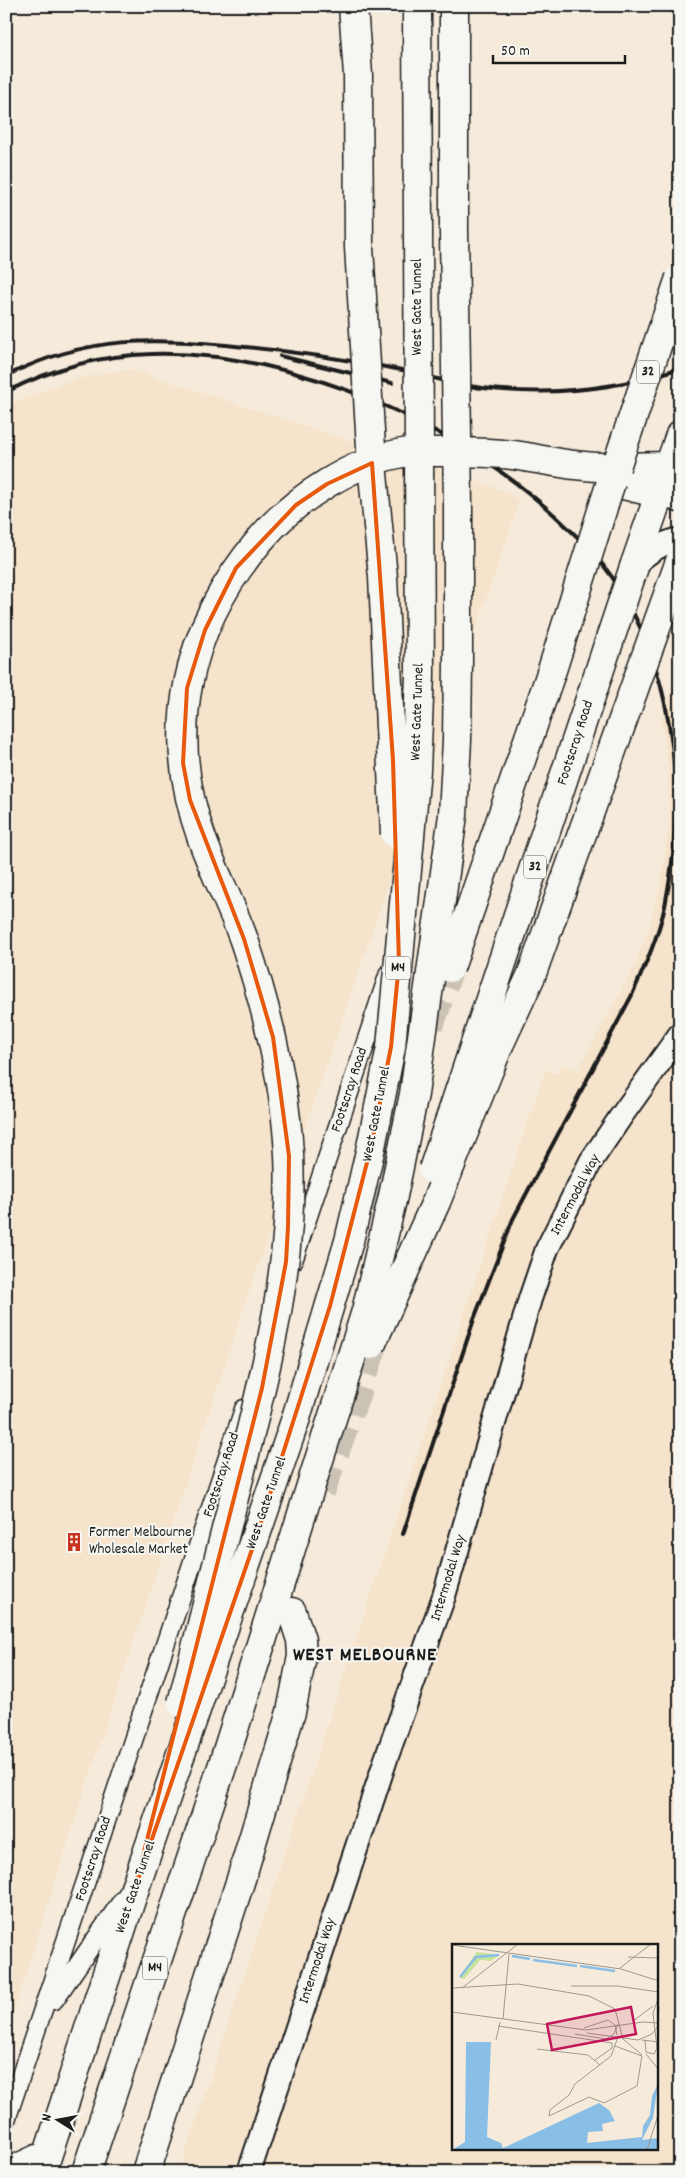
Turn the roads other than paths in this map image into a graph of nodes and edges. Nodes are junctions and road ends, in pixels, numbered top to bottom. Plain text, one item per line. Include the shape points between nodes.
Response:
1 (352, 6) edge
2 (417, 6) edge
3 (454, 6) edge
4 (680, 278) edge
5 (680, 435) edge
6 (674, 467) edge
7 (614, 474) junction
8 (670, 497) edge
9 (680, 539) edge
10 (680, 561) edge
11 (634, 564) junction
12 (412, 903) dead end
13 (399, 962) junction
14 (450, 968) tunnel mouth
15 (680, 1034) edge
16 (416, 1222) dead end
17 (285, 1601) junction
18 (131, 1892) junction
19 (32, 2046) junction
20 (6, 2120) edge
21 (36, 2166) edge
22 (6, 2168) edge
23 (86, 2172) edge
24 (146, 2172) edge
25 (249, 2172) edge

1 - 13 main road, bridge via 358,75 359,247 372,464 384,596
2 - 13 main road, West Gate Tunnel / M4, bridge via 420,675 416,770
3 - 17 main road, West Gate Tunnel / M4, bridge via 458,662 453,815 414,1094 393,1196 366,1311
4 - 7 main road, 32, bridge
5 - 6 main road, Footscray Road / 32
6 - 7 main road
6 - 8 main road, Footscray Road / 32
7 - 8 main road
7 - 14 main road, 32, bridge via 550,676
7 - 18 main road, bridge via 584,466 488,452 410,452 355,469 296,505 236,568 216,604 193,660 187,688 183,763 202,840 244,939 273,1037 288,1147 288,1227 286,1262 262,1388
8 - 11 main road, Footscray Road / 32
9 - 11 street via 666,542
10 - 17 main road, bridge via 531,976 366,1358
11 - 16 main road, Footscray Road / 32, bridge
12 - 19 street, Footscray Road
13 - 18 main road, West Gate Tunnel / M4, bridge via 391,1047 346,1250 293,1427
15 - 25 street, Intermodal Way via 592,1161 547,1249 444,1596 386,1759
17 - 23 main road, West Gate Tunnel / M4 via 223,1764
17 - 24 main road via 301,1640 302,1656 291,1712
18 - 19 street, Footscray Road via 54,1999
18 - 21 main road, West Gate Tunnel / M4
19 - 20 street, Footscray Road
21 - 22 street

